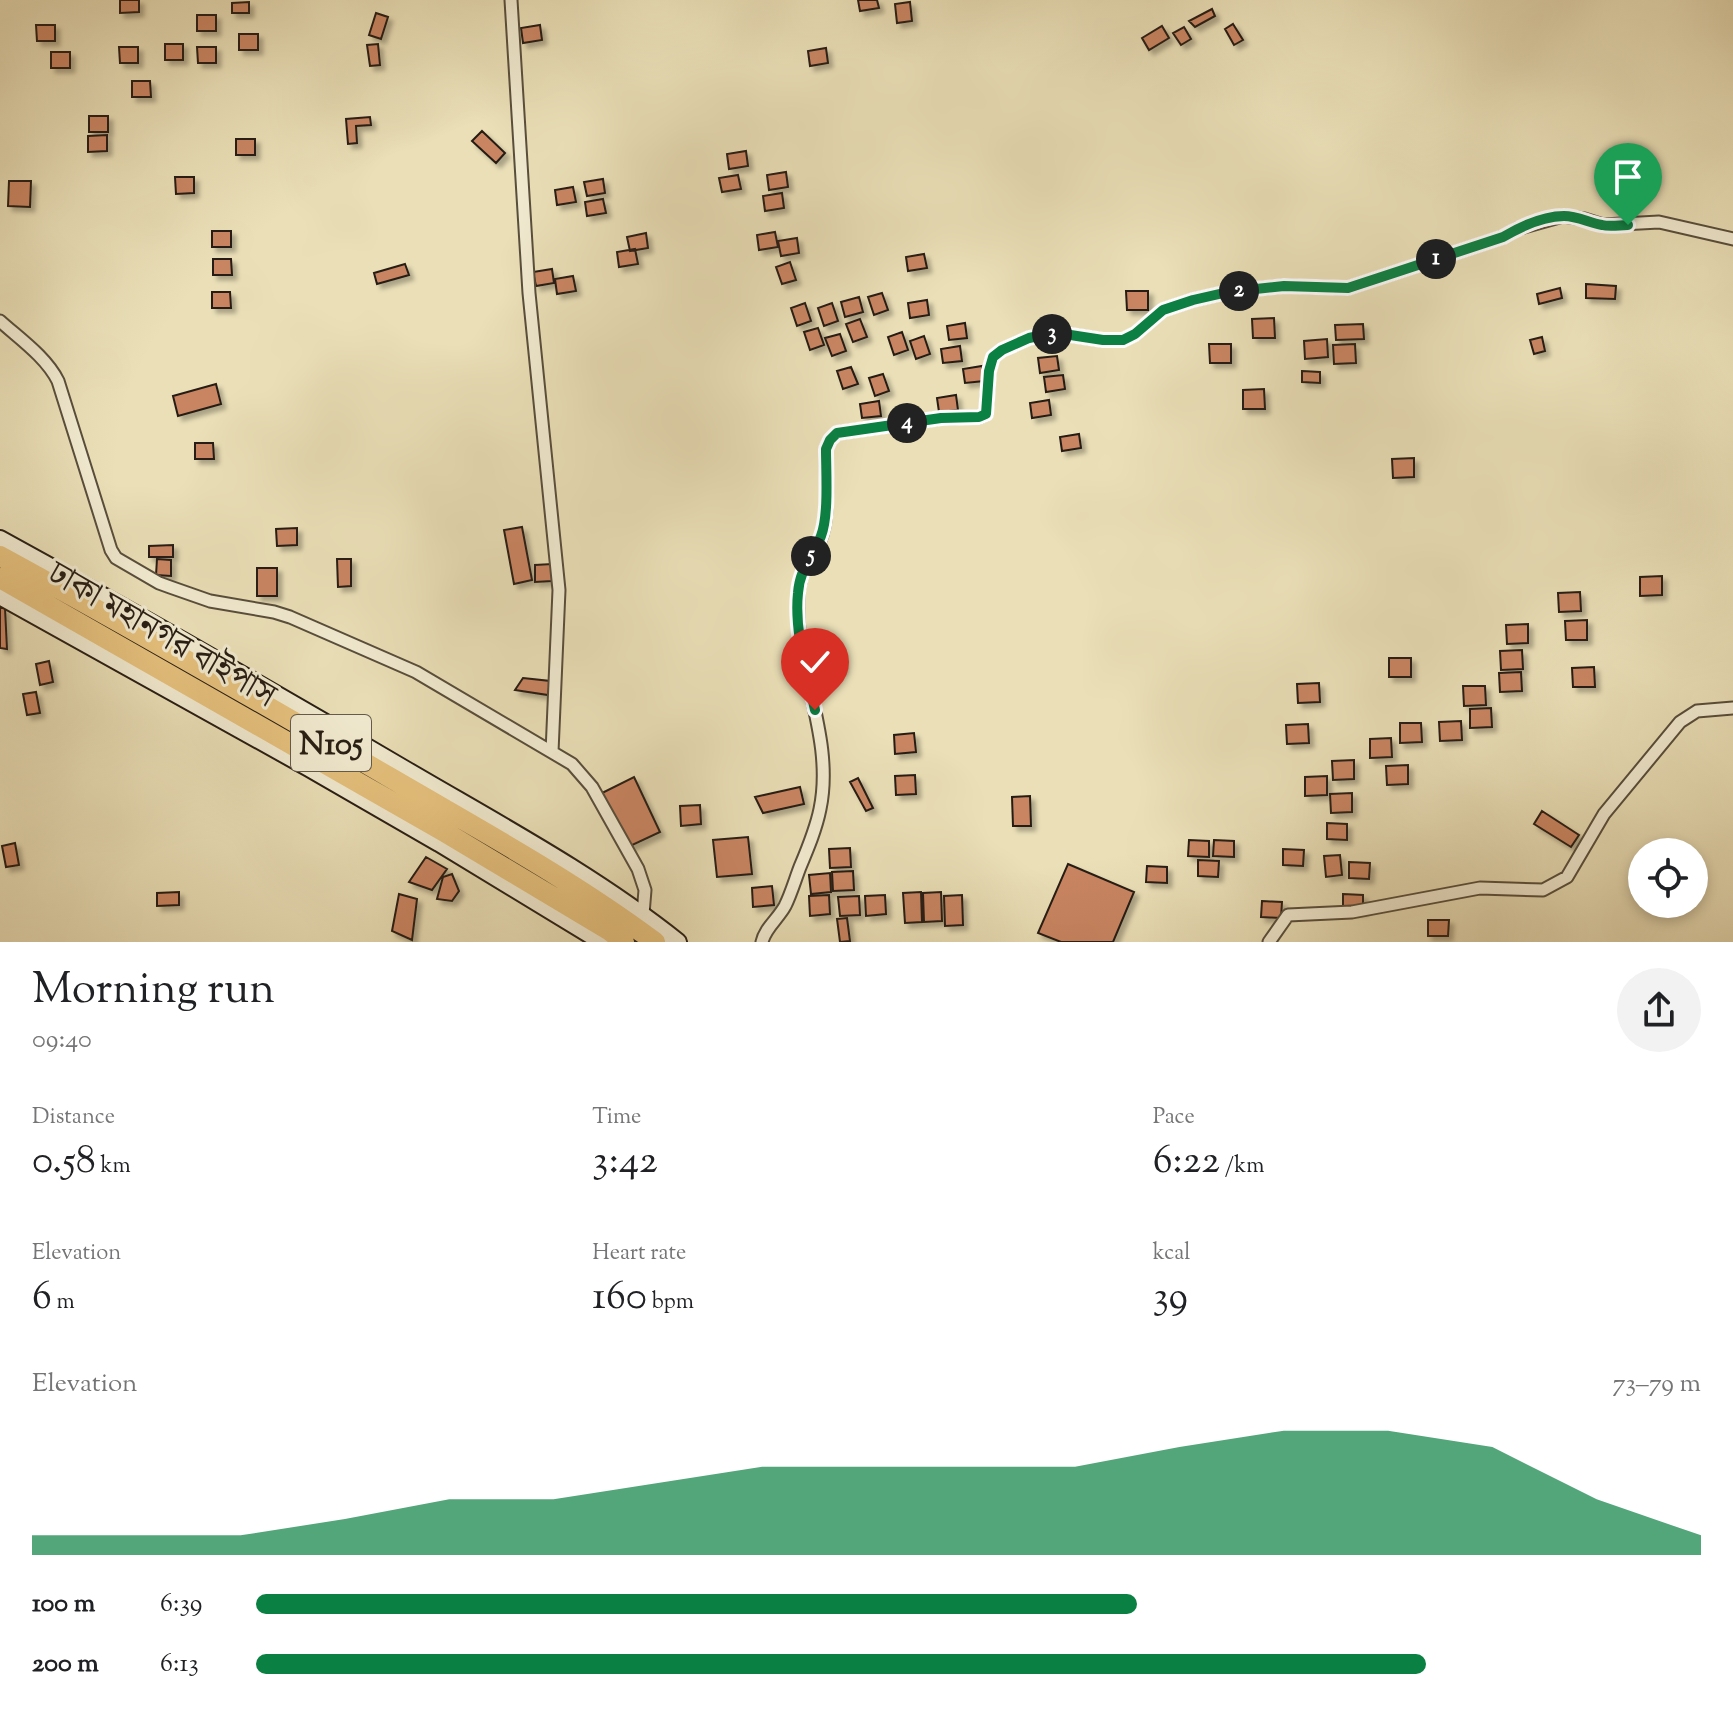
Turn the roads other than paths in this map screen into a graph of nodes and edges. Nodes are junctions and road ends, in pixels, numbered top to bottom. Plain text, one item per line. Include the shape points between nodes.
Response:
1 (511, 0) edge
2 (1733, 239) edge
3 (0, 321) edge
4 (0, 539) edge
5 (0, 556) edge
6 (0, 578) edge
7 (0, 596) edge
8 (1733, 708) edge
9 (552, 752) junction
10 (643, 914) junction
11 (602, 942) edge
12 (624, 942) edge
13 (655, 942) edge
14 (678, 942) edge
15 (762, 942) edge
16 (1269, 942) edge

1 - 9 street via 530,304 559,590
2 - 15 street via 1659,222 1603,225 1563,216 1539,221 1348,288 1284,286 1193,300 1163,310 1123,340 1064,334 1029,338 993,357 986,414 837,433 826,449 822,534 805,564 798,595 823,792 789,897
3 - 9 street via 58,381 116,558 159,583 210,601 290,617 387,659
4 - 10 main road via 406,769
5 - 13 highway, N105 via 447,811
6 - 12 highway, ঢাকা মহানগর বাইপাস / N105 via 443,831
7 - 11 main road via 374,806
8 - 16 street via 1697,711 1680,722 1604,814 1567,877 1543,890 1480,888 1352,912 1288,915
9 - 10 street via 572,764 592,787 642,879
10 - 14 main road

